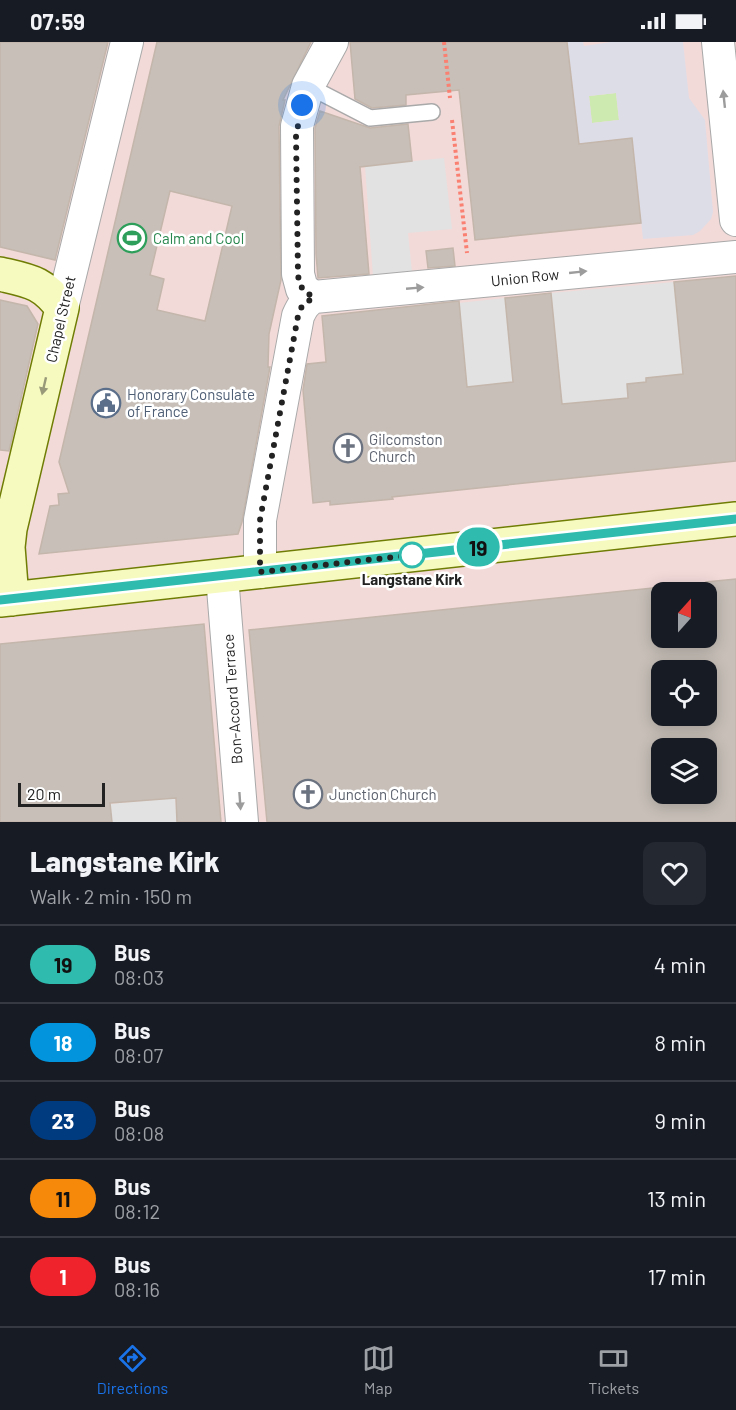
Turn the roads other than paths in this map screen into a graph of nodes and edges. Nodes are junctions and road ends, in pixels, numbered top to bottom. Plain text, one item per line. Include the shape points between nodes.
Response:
1 (127, 42) edge
2 (332, 42) edge
3 (718, 42) edge
4 (308, 86) junction
5 (432, 112) dead end
6 (736, 220) edge
7 (736, 257) edge
8 (72, 267) junction
9 (0, 274) edge
10 (34, 282) junction
11 (314, 297) junction
12 (62, 308) junction
13 (736, 519) edge
14 (260, 572) junction
15 (222, 576) junction
16 (6, 599) edge
17 (242, 822) edge

1 - 8 street, Chapel Street
2 - 4 street
6 -> 3 street
4 - 5 lane via 370,118
4 - 11 street via 296,136 298,274 302,289
11 -> 7 street, Union Row
8 - 10 street via 56,279
8 - 12 street, Chapel Street
9 - 10 street
10 - 12 street
11 - 14 street via 302,306 298,316 260,520
12 -> 16 street, Chapel Street via 9,534
13 - 14 street
14 - 15 street
15 - 16 street
15 -> 17 street, Bon-Accord Terrace

